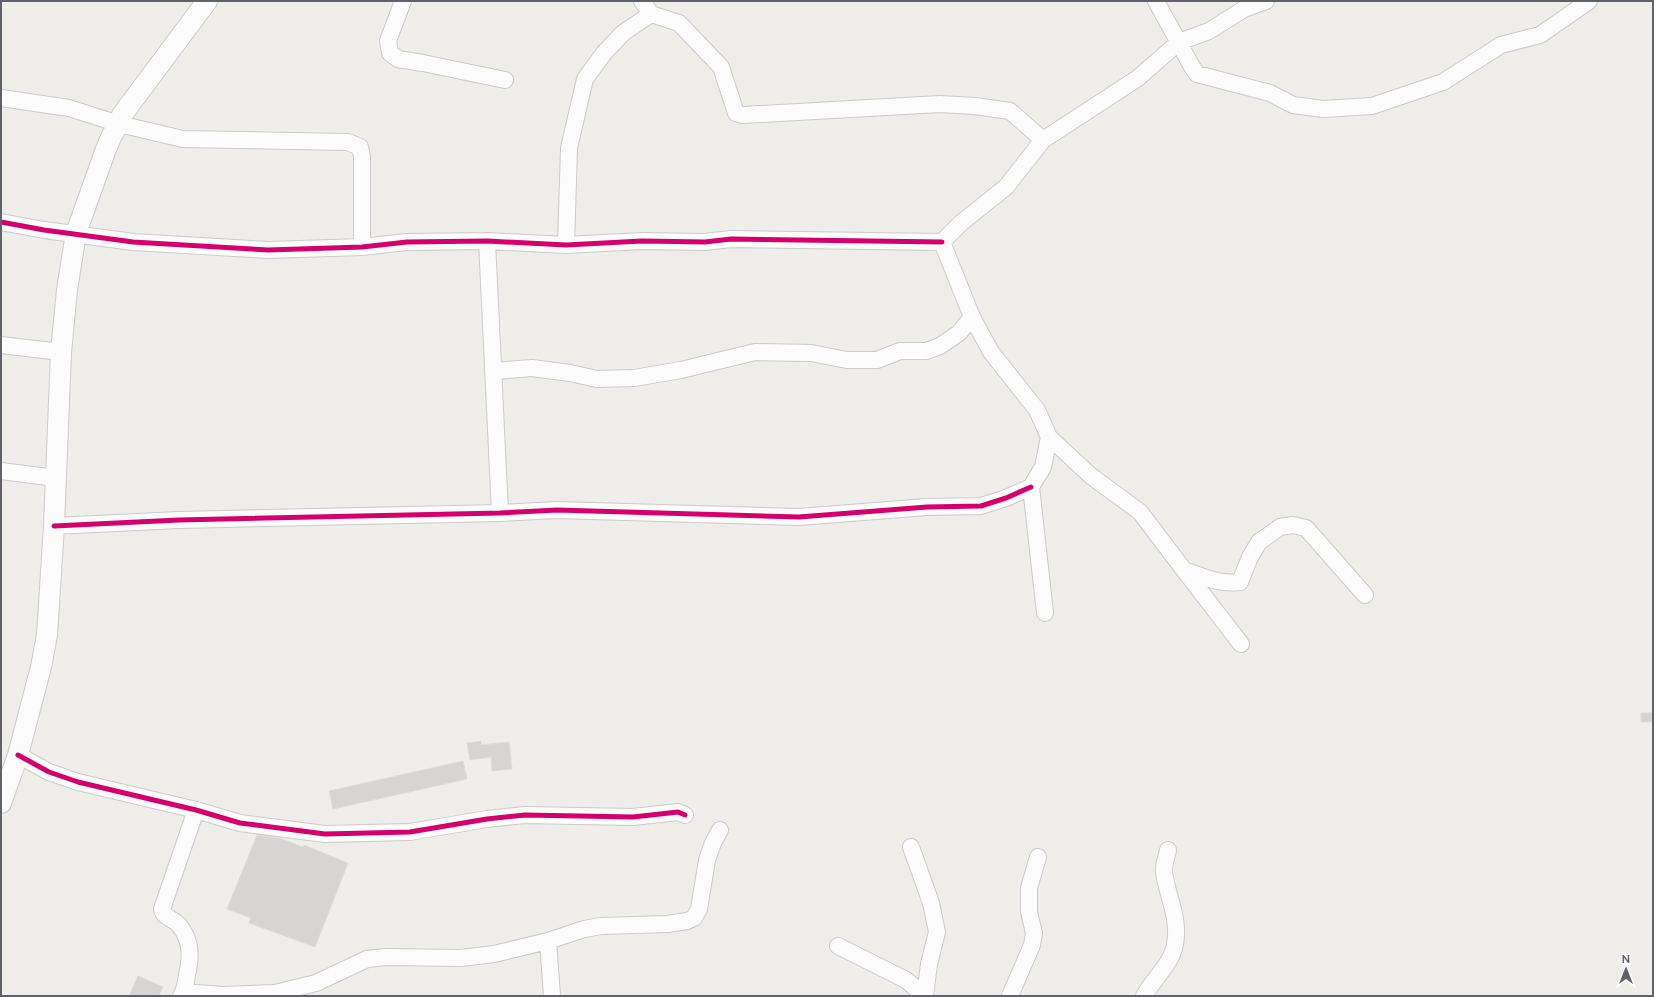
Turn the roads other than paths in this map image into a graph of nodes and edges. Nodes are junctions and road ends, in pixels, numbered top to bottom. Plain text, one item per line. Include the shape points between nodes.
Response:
1 (205, 1) edge
2 (403, 1) edge
3 (1156, 1) edge
4 (1266, 1) edge
5 (1589, 1) edge
6 (647, 7) edge
7 (1179, 42) junction
8 (505, 80) dead end
9 (1, 98) edge
10 (119, 124) junction
11 (1043, 140) junction
12 (1, 222) edge
13 (76, 234) junction
14 (487, 241) junction
15 (942, 242) junction
16 (566, 245) junction
17 (362, 247) junction
18 (972, 317) junction
19 (1, 344) edge
20 (61, 352) junction
21 (494, 372) junction
22 (1049, 437) junction
23 (1, 471) edge
24 (56, 478) junction
25 (1031, 487) junction
26 (500, 513) junction
27 (54, 526) junction
28 (1184, 570) junction
29 (1365, 595) dead end
30 (1045, 613) dead end
31 (1242, 644) dead end
32 (18, 755) junction
33 (1, 803) edge
34 (196, 810) junction
35 (685, 815) dead end
36 (720, 830) dead end
37 (911, 847) dead end
38 (1168, 850) dead end
39 (1038, 857) dead end
40 (548, 941) junction
41 (838, 946) dead end
42 (182, 994) edge
43 (552, 996) edge
44 (925, 996) edge
45 (1010, 996) edge
46 (1144, 996) edge

1 - 10 street via 122,115
2 - 8 street via 388,41 390,53 398,59
3 - 7 street
4 - 7 street via 1244,9 1209,31
5 - 7 street via 1540,35 1501,45 1442,82 1372,106 1323,109 1293,105 1270,93 1197,74
6 - 11 street via 679,23 721,67 736,112 743,115 940,104 975,106 1010,111
6 - 16 street via 604,53 585,79 569,148
7 - 11 street via 1138,78
9 - 10 street via 69,108
10 - 13 street via 106,149
10 - 17 street via 182,139 335,140 360,147
11 - 15 street via 1006,187 961,223
12 - 13 street
13 - 17 street via 133,242 268,250
13 - 20 street
14 - 16 street
14 - 17 street via 407,242
14 - 21 street
15 - 16 street via 732,239 705,242 642,241
15 - 18 street
18 - 21 street via 959,333 940,346 926,350 900,351 877,360 847,360 811,353 755,352 681,370 634,378 597,379 570,372 532,368
18 - 22 street via 991,352 1037,410
19 - 20 street
20 - 24 street
21 - 26 street
22 - 25 street via 1043,467
22 - 28 street via 1091,476 1140,512
23 - 24 street
24 - 27 street
25 - 26 street via 981,506 927,507 799,517 557,510
25 - 30 street
26 - 27 street via 179,520
27 - 32 street via 44,650
28 - 29 street via 1219,581 1240,582 1259,542 1280,527 1293,525 1306,528
28 - 31 street
32 - 33 street
32 - 34 street via 49,772 78,782
34 - 35 street via 240,823 325,834 410,832 525,815 633,817 678,812
34 - 42 street via 162,909 166,917 178,924 190,946 191,958
36 - 40 street via 707,860 699,909 694,918 667,924 601,926
37 - 44 street via 932,903 937,932
38 - 46 street via 1164,870 1176,924 1175,945 1167,964
39 - 45 street via 1030,888 1030,912 1034,933 1032,945
40 - 42 street via 494,954 461,958 367,959 316,983 275,993
40 - 43 street
41 - 44 street via 906,980

